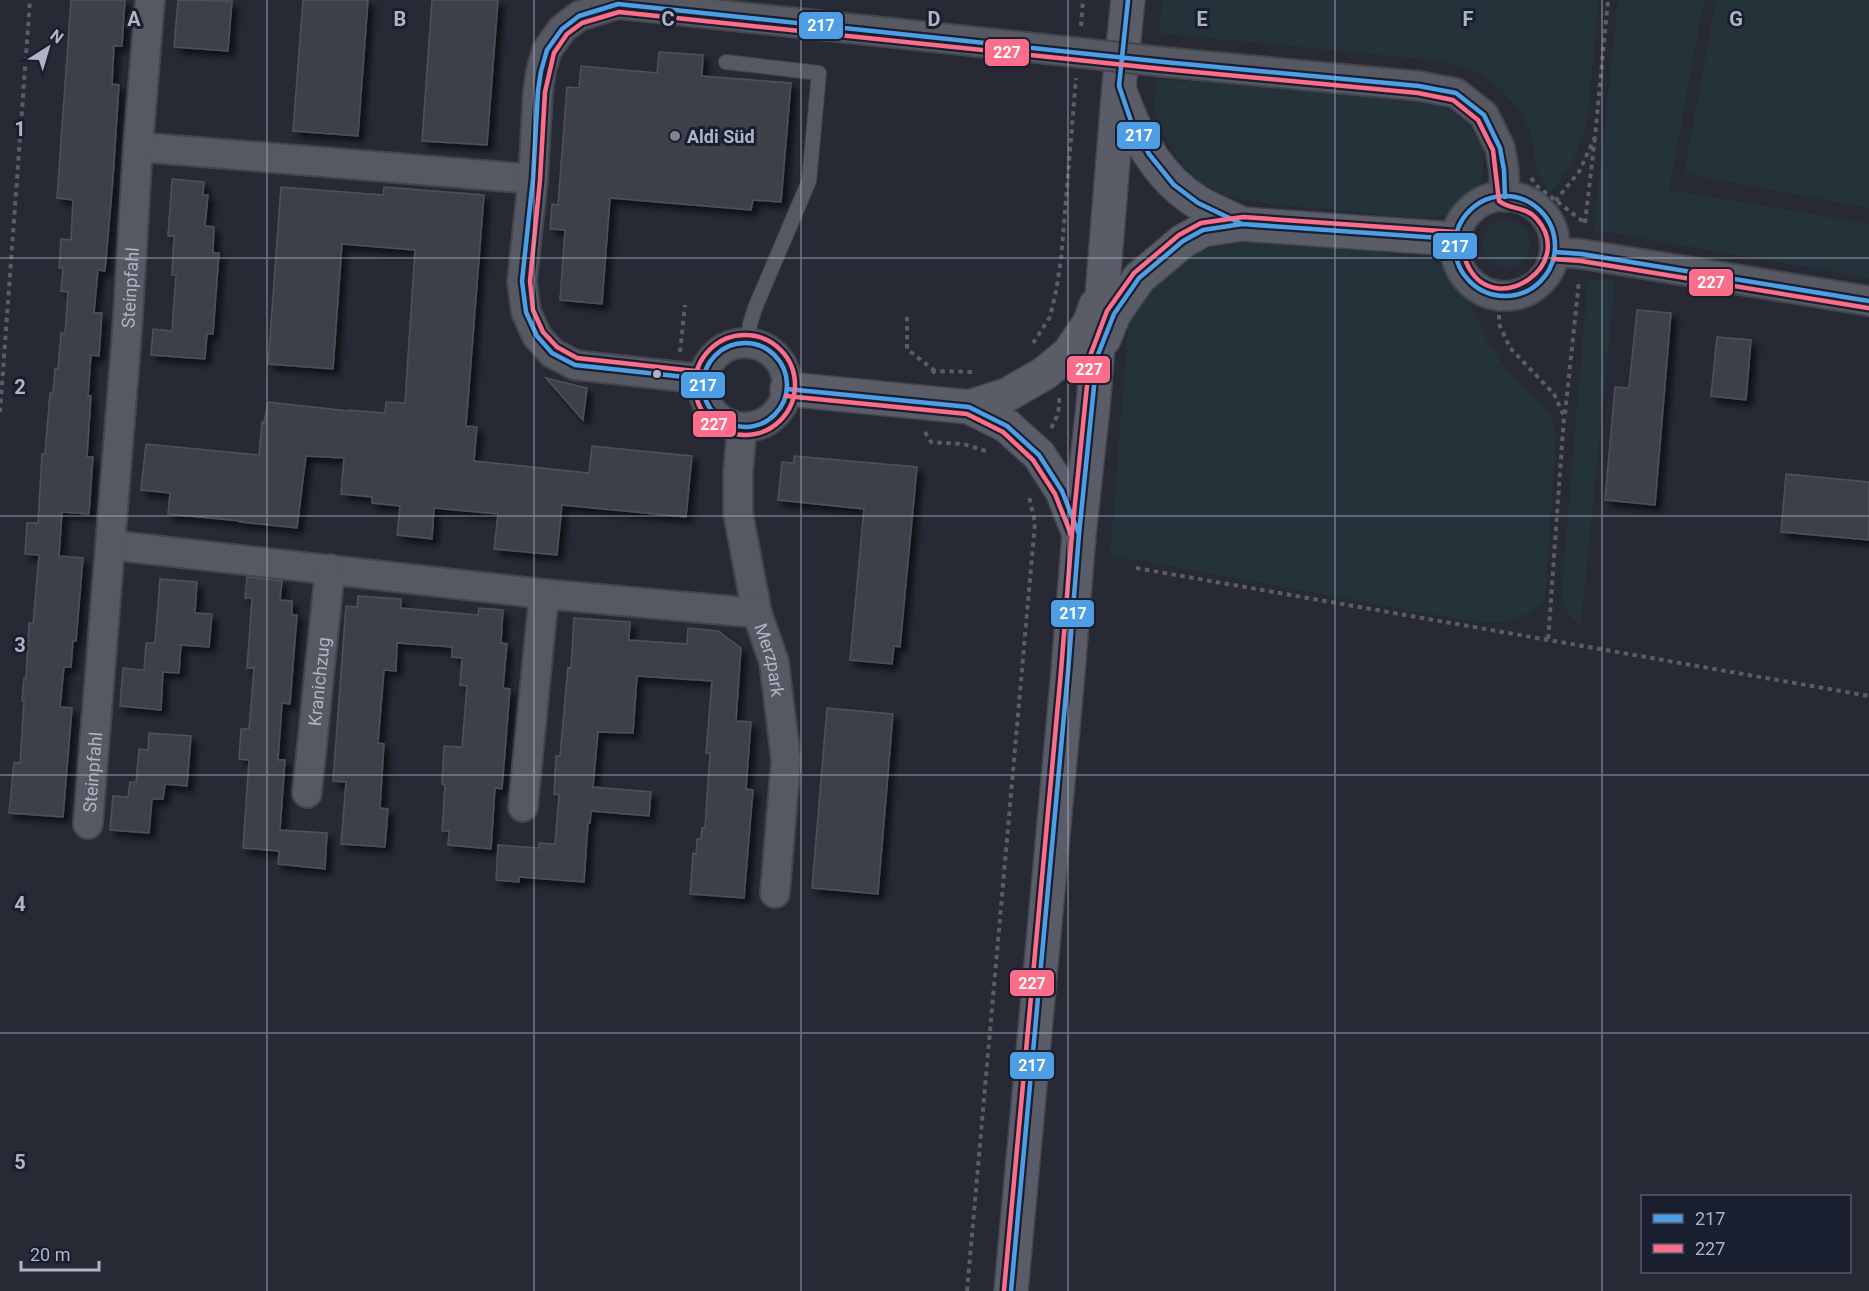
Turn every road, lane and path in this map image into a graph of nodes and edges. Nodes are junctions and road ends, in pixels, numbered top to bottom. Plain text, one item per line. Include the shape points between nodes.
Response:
1 (30, 0) edge
2 (150, 0) edge
3 (1083, 0) edge
4 (1128, 0) edge
5 (1608, 0) edge
6 (1074, 53) junction
7 (726, 62) dead end
8 (1119, 86) junction
9 (138, 147) junction
10 (533, 179) junction
11 (1505, 196) junction
12 (1544, 214) junction
13 (1242, 224) junction
14 (1454, 239) junction
15 (1555, 252) junction
16 (1103, 286) junction
17 (1499, 297) junction
18 (1869, 301) edge
19 (686, 305) dead end
20 (907, 317) dead end
21 (748, 343) junction
22 (1026, 351) dead end
23 (1097, 357) junction
24 (935, 371) dead end
25 (690, 378) junction
26 (788, 389) junction
27 (969, 407) junction
28 (0, 412) edge
29 (742, 428) junction
30 (1028, 492) dead end
31 (1079, 534) junction
32 (110, 545) junction
33 (1136, 568) dead end
34 (330, 569) junction
35 (543, 594) junction
36 (758, 613) junction
37 (1548, 640) junction
38 (1869, 696) edge
39 (307, 793) dead end
40 (523, 807) dead end
41 (88, 824) dead end
42 (775, 893) dead end
43 (967, 1291) edge
44 (1011, 1291) edge

1 - 28 path
2 - 9 street, Steinpfahl
3 - 6 path
4 - 8 main road
5 - 12 path via 1595,137 1579,172
6 - 10 street via 618,4 579,16 562,29 547,50 538,91
6 - 11 street, bridge via 1419,86 1456,93 1484,114 1500,148
6 - 22 path via 1061,260 1050,317
7 - 21 lane via 819,73 809,181 755,308
8 - 13 main road via 1132,124 1149,154 1174,185 1198,203
8 - 16 main road
9 - 10 street
9 - 32 street, Steinpfahl
10 - 25 street via 522,281 526,312 537,336 552,353 575,365
11 - 12 street via 1519,198
11 - 14 street via 1472,208
12 - 15 street via 1551,226
13 - 14 main road
13 - 23 main road via 1203,230 1166,253 1139,278 1114,314
14 - 17 street via 1456,258 1465,277 1480,290
15 - 17 street via 1549,270 1537,286 1519,295
15 - 18 street
16 - 23 main road
16 - 27 main road via 1090,322 1069,353 1007,396
17 - 37 path via 1499,324 1510,348 1554,394 1564,416
19 - 25 path
20 - 24 path via 907,349
21 - 25 street via 724,348
21 - 26 street via 773,353 787,375
23 - 31 main road
25 - 29 street via 717,417
26 - 27 main road
26 - 29 street via 781,408 767,422
27 - 31 main road via 1007,426 1039,455 1062,491
29 - 36 street, Merzpark via 738,513
30 - 43 path via 1035,523
31 - 44 main road
32 - 34 street
32 - 41 street, Steinpfahl
33 - 37 path
34 - 35 street
34 - 39 street, Kranichzug
35 - 36 street
35 - 40 street
36 - 42 street, Merzpark via 774,662 786,760
37 - 38 path

